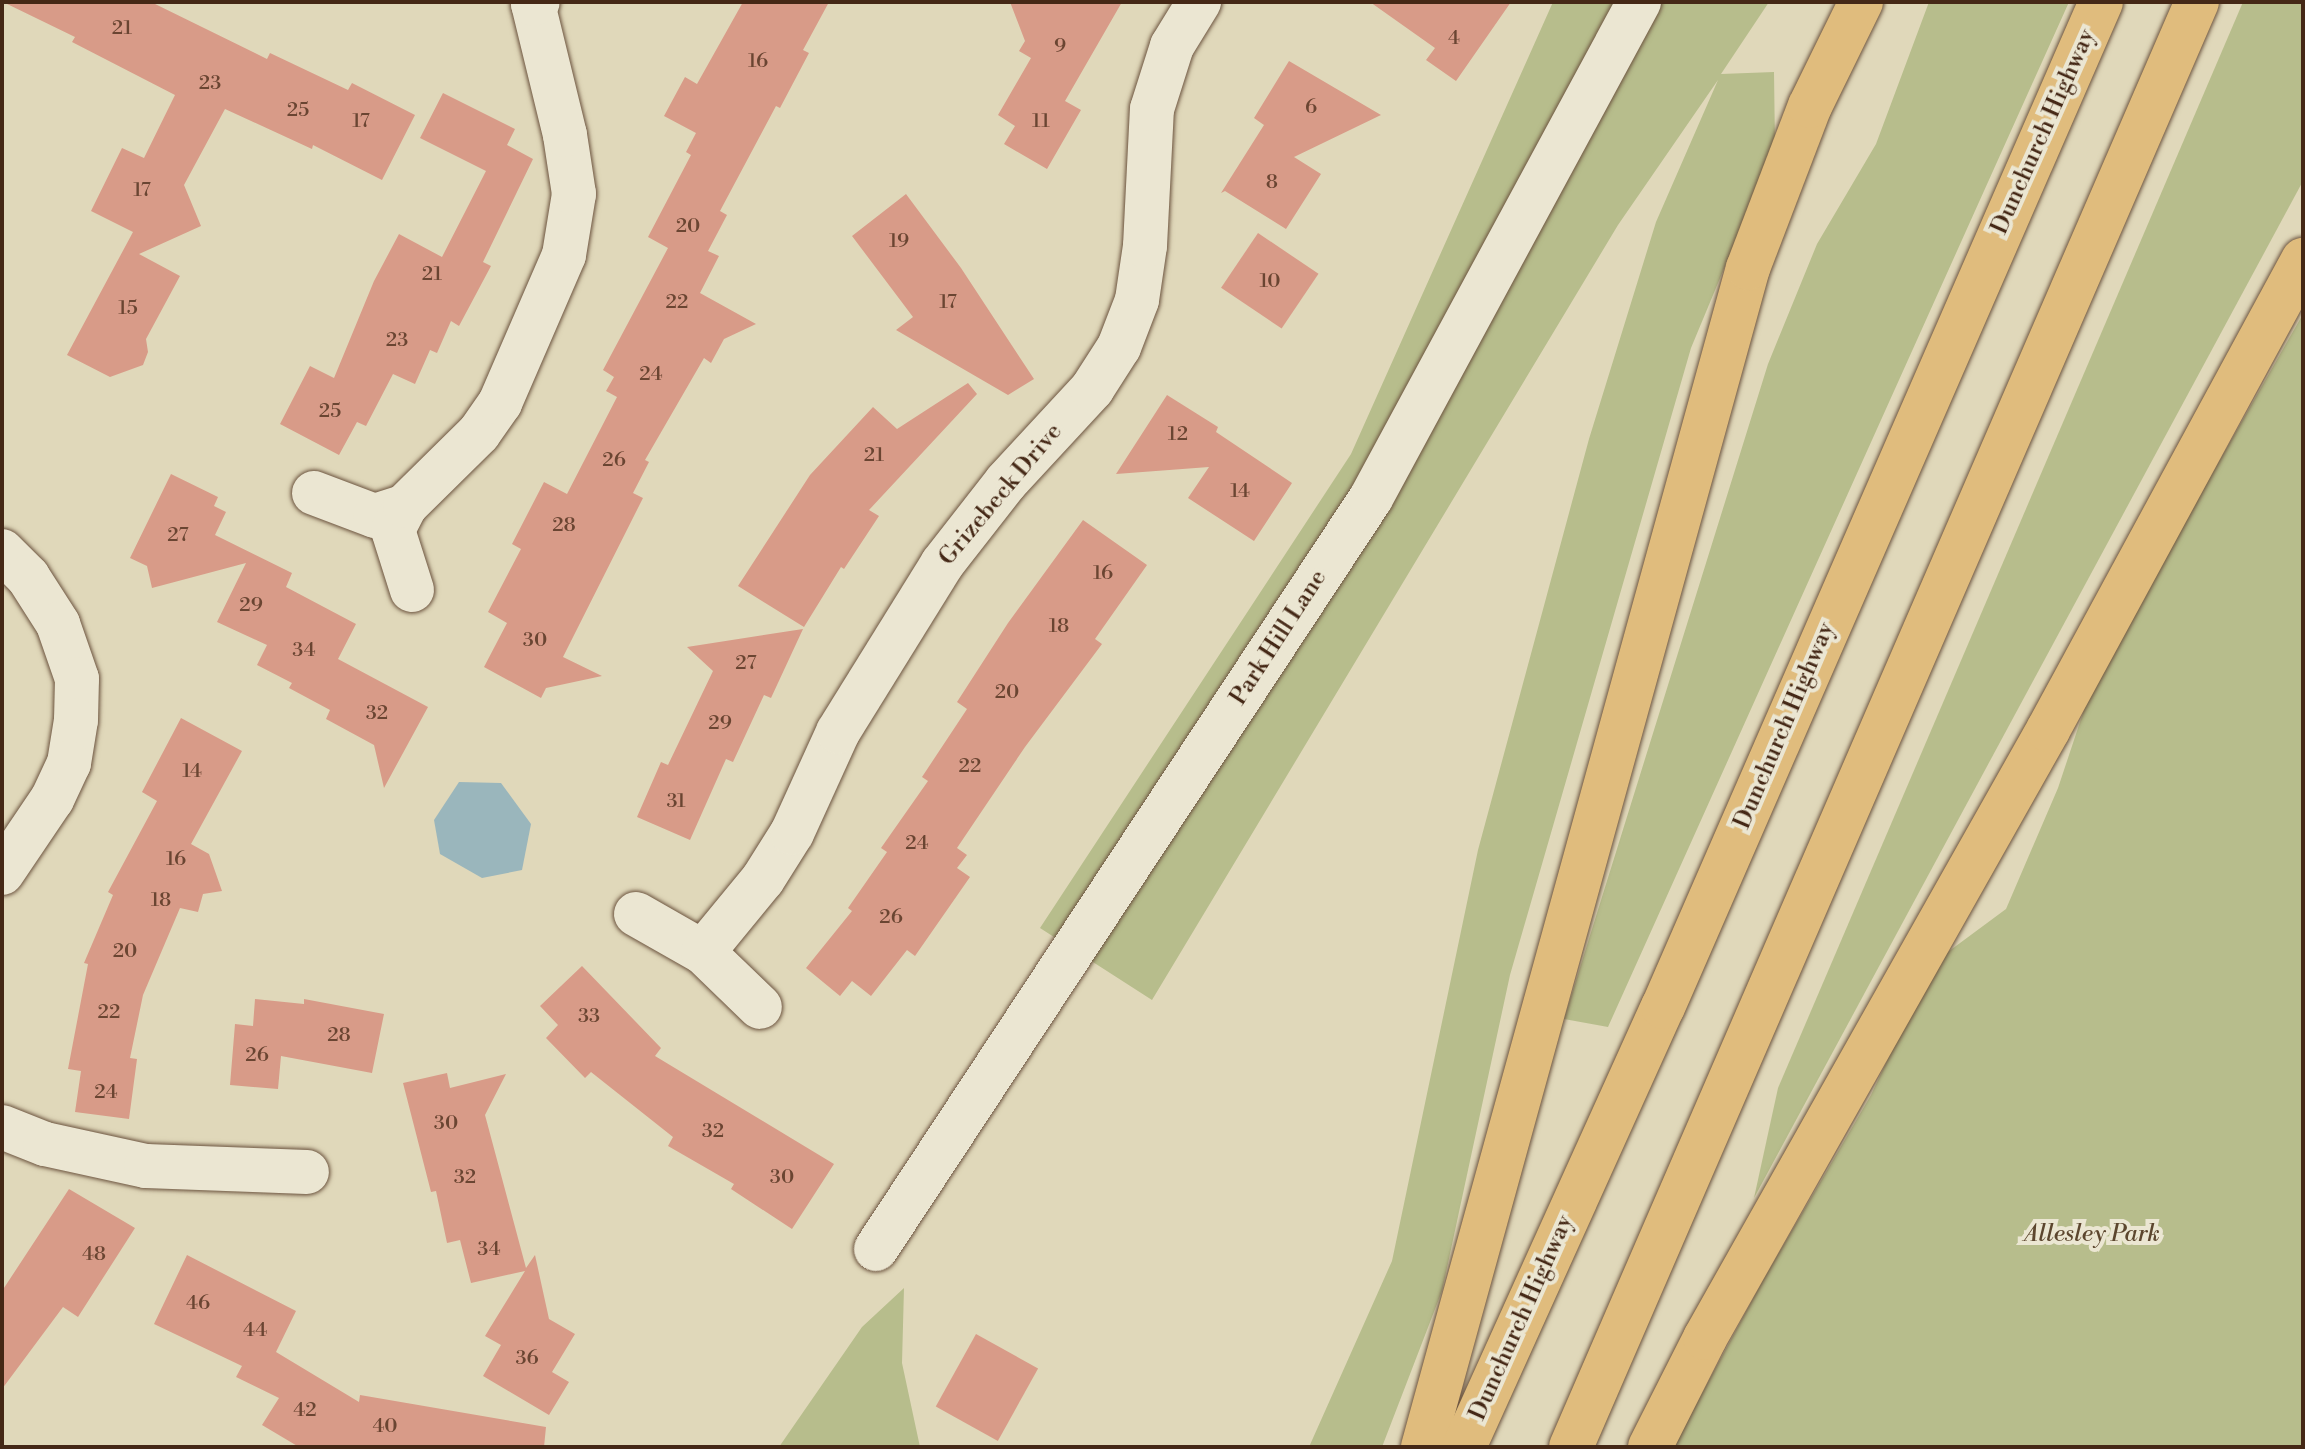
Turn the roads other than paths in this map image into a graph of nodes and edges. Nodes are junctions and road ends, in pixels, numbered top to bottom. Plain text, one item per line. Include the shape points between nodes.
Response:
1 (538, 2) edge
2 (1199, 2) edge
3 (1639, 2) edge
4 (1861, 2) edge
5 (2101, 2) edge
6 (2197, 2) edge
7 (2303, 260) edge
8 (314, 493) dead end
9 (405, 506) junction
10 (2, 551) edge
11 (412, 590) dead end
12 (2, 873) edge
13 (636, 914) dead end
14 (703, 952) junction
15 (760, 1007) dead end
16 (2, 1127) edge
17 (307, 1172) dead end
18 (876, 1249) dead end
19 (1423, 1447) edge
20 (1464, 1447) edge
21 (1571, 1447) edge
22 (1650, 1447) edge

1 - 9 street via 533,4 574,194 564,255 500,403 479,433
2 - 14 street, Grizebeck Drive via 1172,46 1152,109 1145,246 1137,300 1119,347 1092,389 1006,482 942,564 838,732 792,833 763,879
3 - 18 street, Park Hill Lane via 1371,498
4 - 19 highway via 1810,106 1748,268
5 - 20 highway, Dunchurch Highway via 1663,1007
6 - 21 highway
7 - 22 highway via 2048,730 1705,1338
8 - 9 street via 375,516
9 - 11 street via 393,530
10 - 12 street via 28,577 58,624 77,679 69,763 52,799
13 - 14 street
14 - 15 street
16 - 17 street via 45,1144 146,1166

